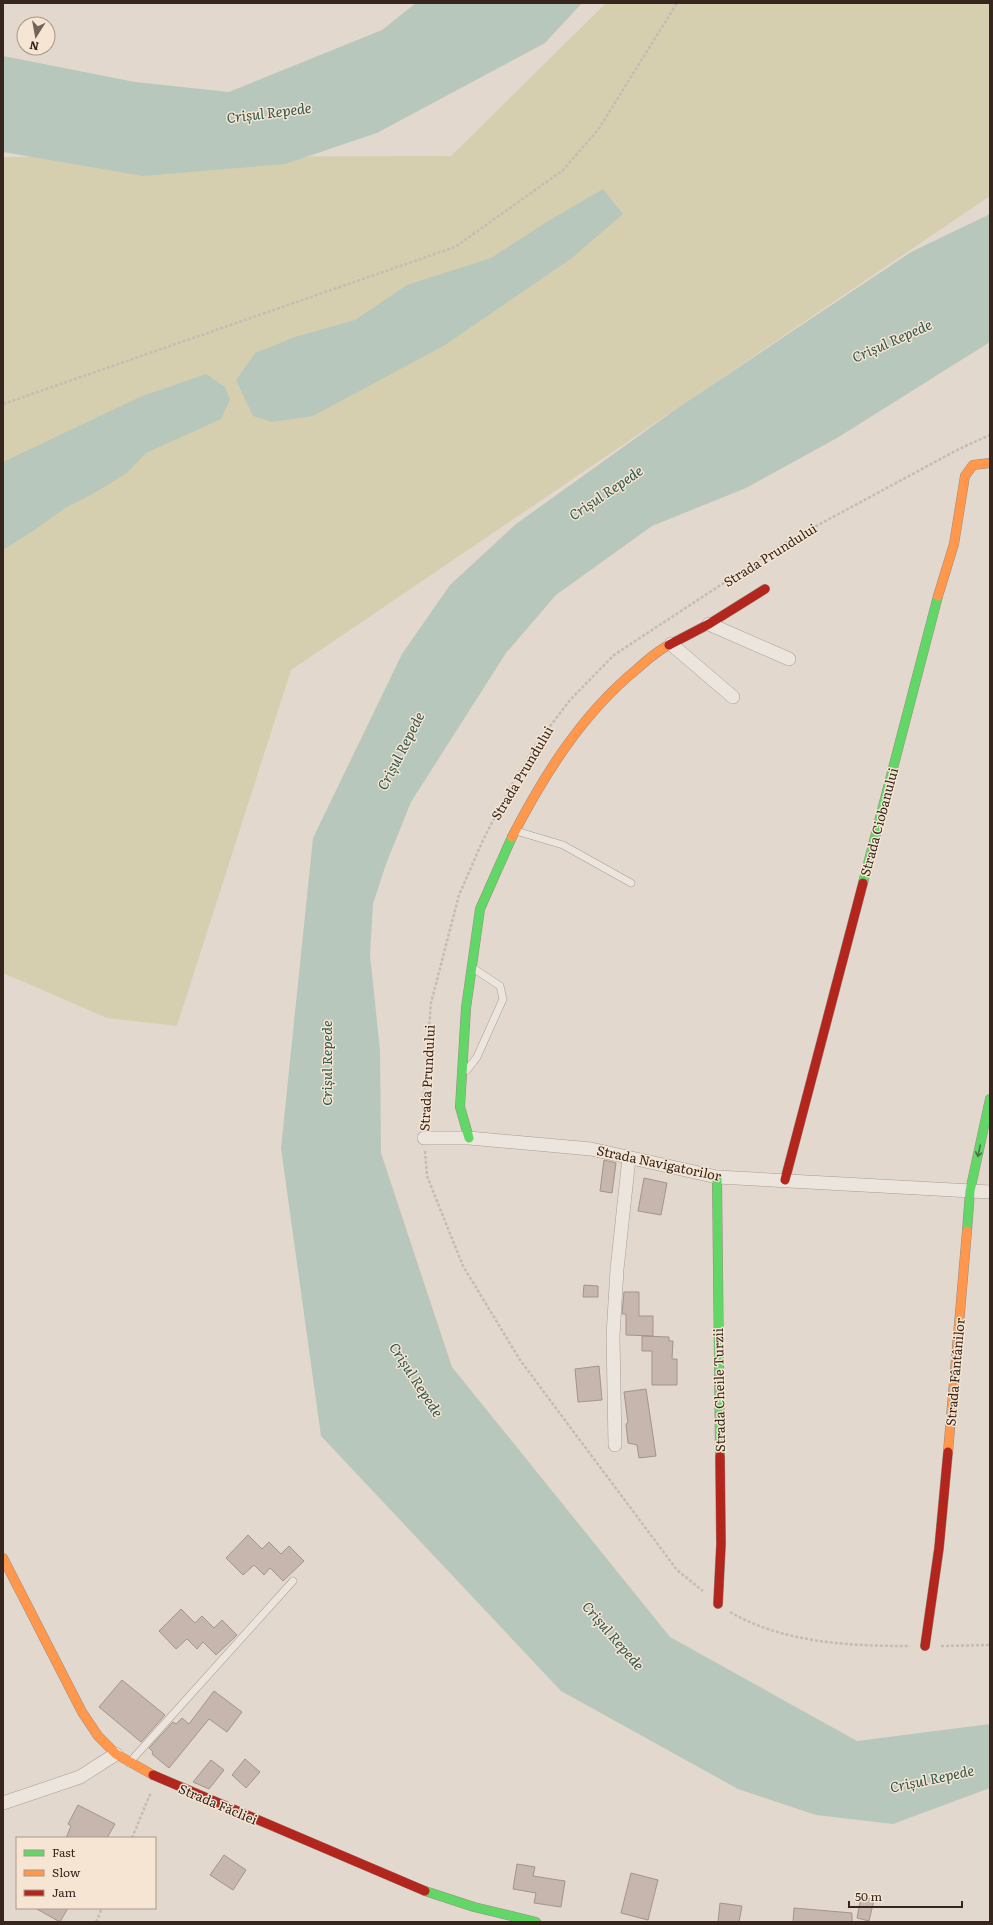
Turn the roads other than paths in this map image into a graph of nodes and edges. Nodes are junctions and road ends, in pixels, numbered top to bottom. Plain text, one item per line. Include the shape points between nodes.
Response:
1 (990, 463) edge
2 (765, 589) dead end
3 (709, 624) junction
4 (671, 644) junction
5 (789, 659) dead end
6 (733, 697) dead end
7 (516, 831) junction
8 (631, 883) dead end
9 (472, 966) junction
10 (463, 1075) junction
11 (990, 1099) edge
12 (424, 1138) road end
13 (469, 1138) junction
14 (630, 1158) junction
15 (717, 1177) junction
16 (786, 1180) junction
17 (970, 1191) junction
18 (990, 1192) edge
19 (615, 1445) dead end
20 (3, 1558) edge
21 (293, 1581) dead end
22 (718, 1604) dead end
23 (925, 1646) road end
24 (116, 1754) junction
25 (129, 1763) junction
26 (3, 1803) edge
27 (536, 1922) edge

1 - 16 street, Strada Ciobanului via 973,465 965,476 954,544 941,585
2 - 3 street, Strada Prundului
3 - 4 street, Strada Prundului
3 - 5 street
4 - 6 street
4 - 7 street, Strada Prundului via 623,680 580,726 537,789
7 - 8 lane via 563,845
7 - 9 street, Strada Prundului via 480,909
9 - 10 street, Strada Prundului via 466,1008
9 - 10 lane via 500,986 503,999 477,1057
10 - 13 street, Strada Prundului via 460,1107
11 -> 17 street, Strada Fântânilor
12 - 13 street, Strada Navigatorilor
13 - 14 street, Strada Navigatorilor via 591,1149
14 - 15 street, Strada Navigatorilor
14 - 19 street via 617,1269 613,1336
15 - 16 street, Strada Navigatorilor
15 - 22 street, Strada Cheile Turzii via 720,1544
16 - 17 street, Strada Navigatorilor
17 - 18 street, Strada Navigatorilor
17 - 23 street, Strada Fântânilor via 939,1548
20 - 24 street, Strada Făcliei via 82,1712 98,1736
21 - 25 lane
24 - 25 street, Strada Făcliei
24 - 26 street via 80,1777
25 - 27 street, Strada Făcliei via 157,1778 411,1887 474,1907

